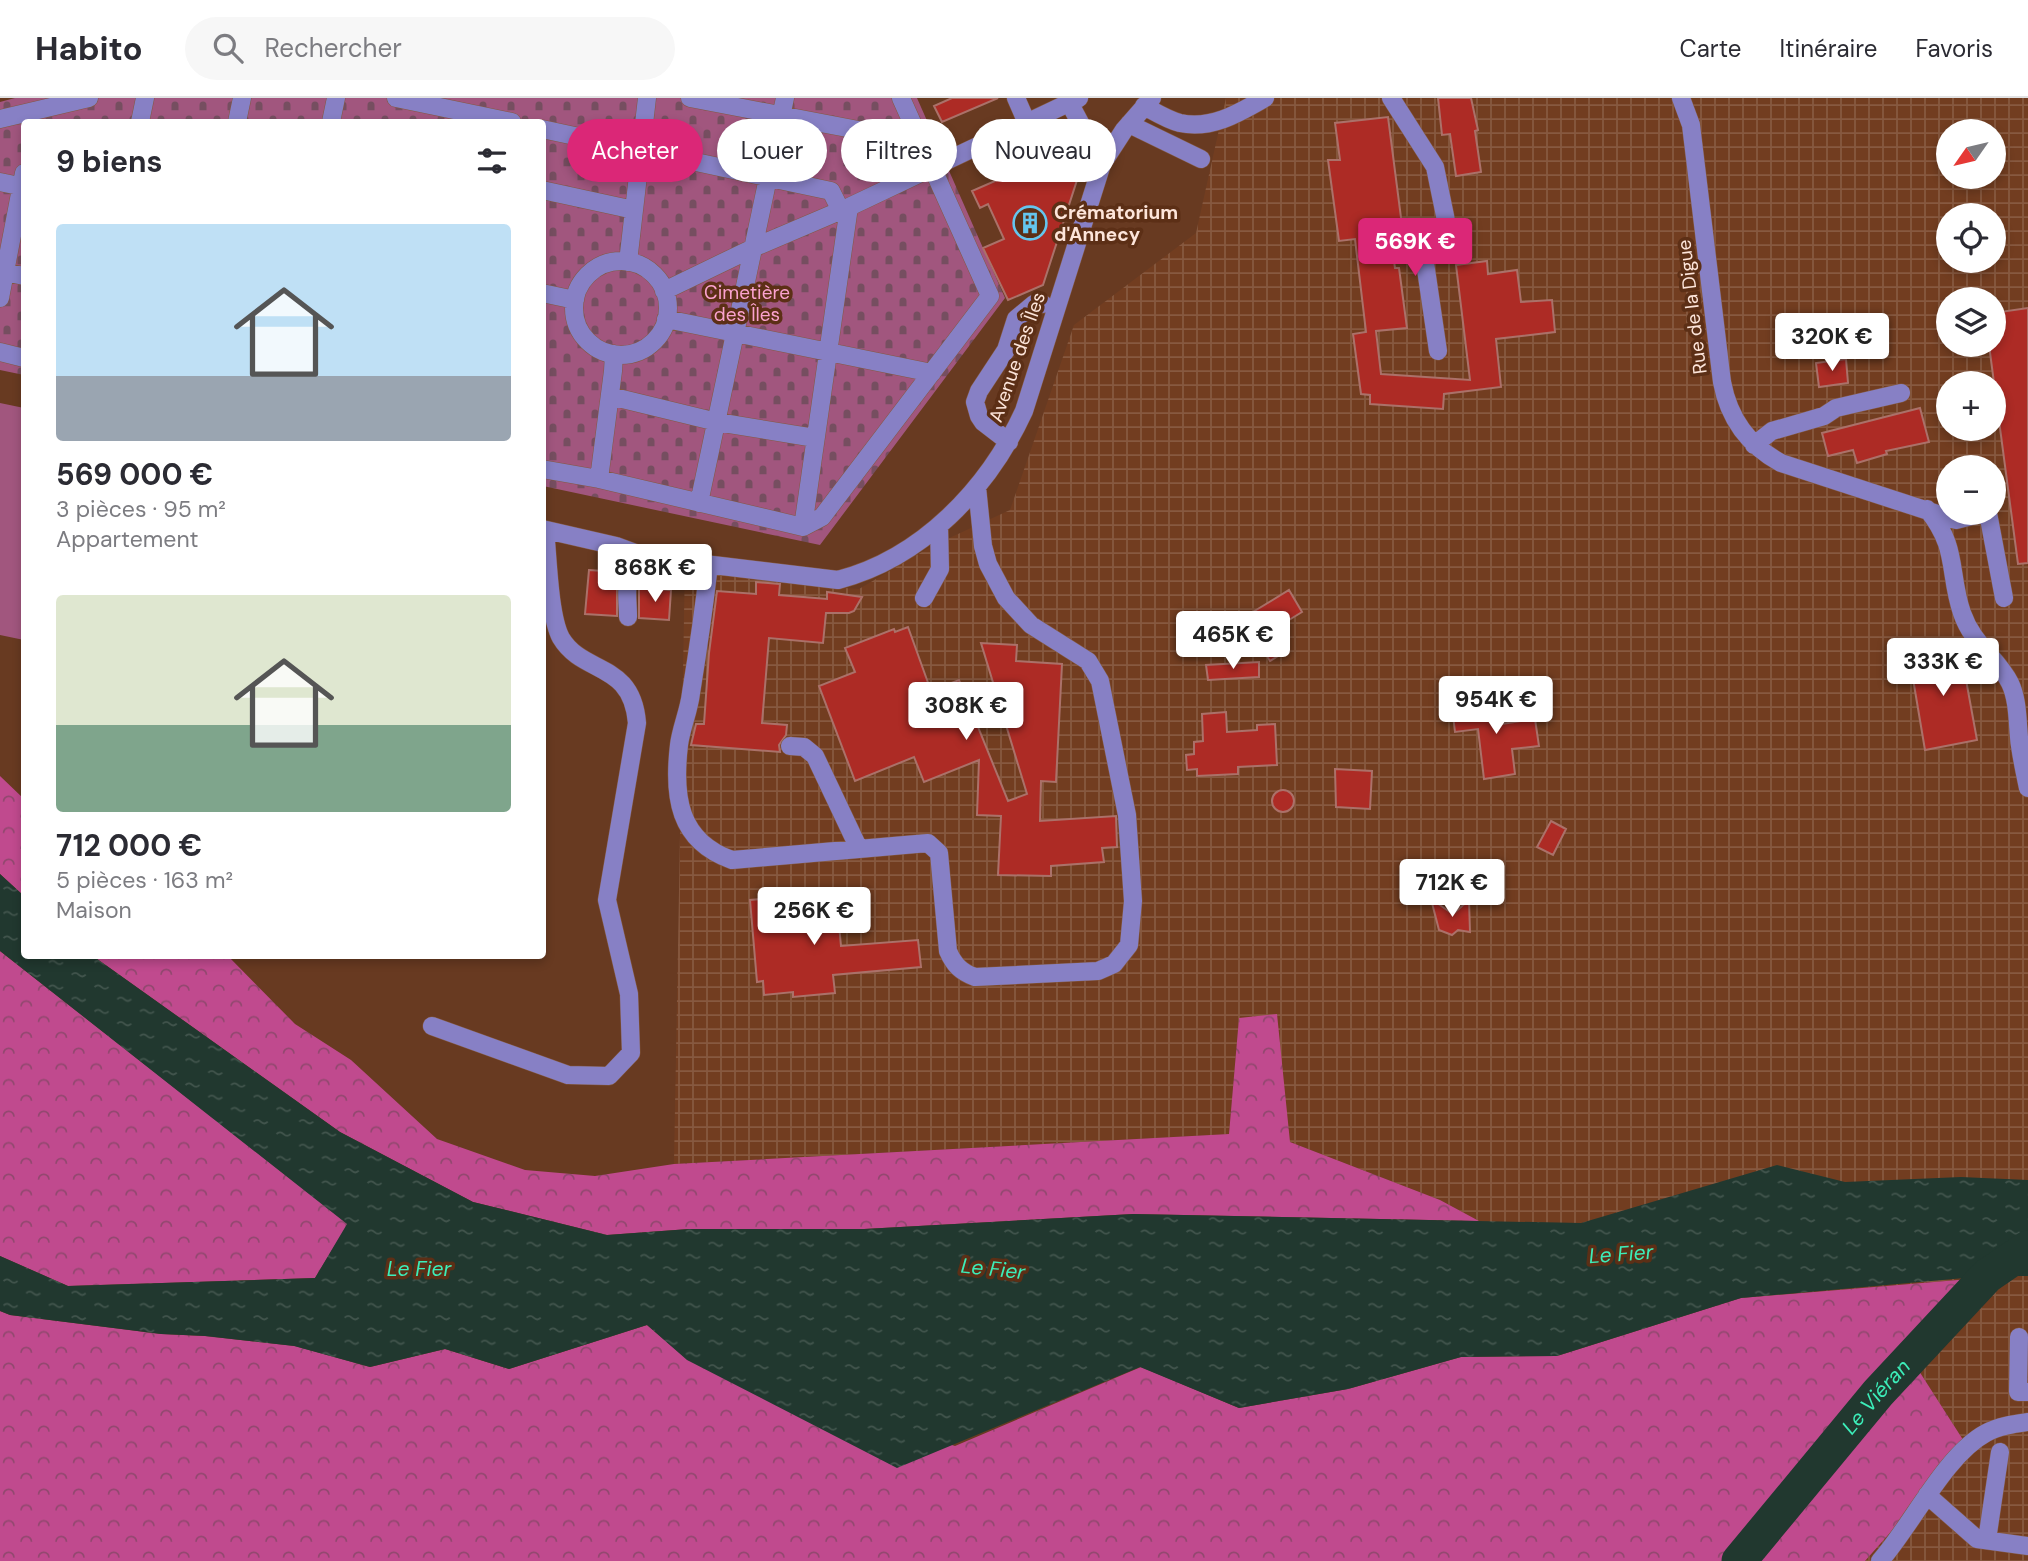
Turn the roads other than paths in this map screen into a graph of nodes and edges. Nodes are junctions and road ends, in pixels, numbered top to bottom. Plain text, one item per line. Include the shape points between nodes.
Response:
1 (89, 98) edge
2 (145, 98) edge
3 (242, 98) edge
4 (336, 98) edge
5 (396, 98) edge
6 (648, 98) edge
7 (690, 98) edge
8 (901, 98) edge
9 (1016, 98) edge
10 (1265, 98) edge
11 (1391, 98) edge
12 (1681, 98) edge
13 (417, 100) edge
14 (1075, 101) edge
15 (1148, 102) edge
16 (783, 107) edge
17 (447, 110) edge
18 (35, 116) edge
19 (0, 119) edge
20 (140, 119) edge
21 (238, 119) edge
22 (332, 119) edge
23 (496, 119) edge
24 (645, 119) edge
25 (911, 119) edge
26 (1025, 119) edge
27 (1036, 119) edge
28 (1083, 119) edge
29 (841, 122) edge
30 (1129, 124) junction
31 (546, 130) edge
32 (567, 134) edge
33 (1116, 143) edge
34 (1200, 159) dead end
35 (0, 182) edge
36 (21, 182) edge
37 (637, 182) edge
38 (767, 182) edge
39 (790, 182) edge
40 (903, 182) edge
41 (946, 182) edge
42 (1096, 182) edge
43 (546, 191) edge
44 (21, 195) edge
45 (845, 209) junction
46 (634, 210) junction
47 (753, 248) junction
48 (628, 262) junction
49 (3, 272) edge
50 (21, 275) edge
51 (664, 291) junction
52 (546, 294) edge
53 (0, 298) edge
54 (575, 300) junction
55 (1043, 304) dead end
56 (666, 319) junction
57 (735, 333) junction
58 (1438, 351) dead end
59 (0, 352) edge
60 (828, 352) junction
61 (614, 354) junction
62 (21, 357) edge
63 (932, 373) junction
64 (1901, 393) dead end
65 (610, 396) junction
66 (717, 422) junction
67 (816, 438) junction
68 (1009, 442) junction
69 (1754, 445) junction
70 (546, 470) edge
71 (599, 479) junction
72 (977, 487) junction
73 (699, 503) junction
74 (1927, 509) junction
75 (1936, 512) edge
76 (1989, 525) edge
77 (939, 526) junction
78 (803, 527) junction
79 (546, 529) edge
80 (546, 545) edge
81 (646, 557) junction
82 (709, 565) junction
83 (924, 598) dead end
84 (2004, 598) dead end
85 (628, 617) dead end
86 (790, 746) dead end
87 (2028, 788) edge
88 (859, 849) junction
89 (432, 1026) dead end
90 (2019, 1337) dead end
91 (2028, 1392) edge
92 (2028, 1422) edge
93 (2000, 1452) dead end
94 (1927, 1495) junction
95 (1987, 1540) junction
96 (2028, 1546) edge
97 (1880, 1561) edge

1 - 18 street
2 - 20 street
3 - 21 street
4 - 22 street
5 - 13 street
6 - 24 street
7 - 16 street
8 - 25 street
9 - 26 street
10 - 15 street via 1204,124 1178,122
11 - 58 street via 1435,167 1451,245 1423,250
12 - 69 street, Rue de la Digue via 1691,125 1725,397 1736,423
13 - 17 street
14 - 27 street
14 - 28 street
15 - 30 street, Avenue des Îles
16 - 29 street
17 - 23 street
18 - 19 street
30 - 33 street, Avenue des Îles
30 - 34 street
31 - 32 street
35 - 36 street
37 - 46 street
38 - 47 street
39 - 45 street via 831,191
40 - 45 street
41 - 63 street via 990,296
42 - 68 street, Avenue des Îles via 1024,411
43 - 46 street
44 - 49 street
45 - 47 street
45 - 60 street
46 - 48 street
47 - 51 street
47 - 57 street
48 - 51 street via 647,269
48 - 54 street via 594,269
49 - 50 street
49 - 53 street
51 - 56 street
52 - 54 street
54 - 61 street via 580,331 600,350
55 - 68 street via 1034,304 1016,319 1006,350 976,396 983,422
56 - 57 street
56 - 61 street via 653,343 634,352
57 - 60 street
57 - 66 street
59 - 62 street
60 - 63 street
60 - 67 street
61 - 65 street
63 - 78 street via 822,517
64 - 69 street via 1836,408 1772,431
65 - 66 street
65 - 71 street
66 - 67 street
66 - 73 street
67 - 78 street
68 - 72 street, Avenue des Îles
69 - 74 street, Rue de la Digue via 1781,463
70 - 71 street
71 - 73 street
72 - 77 street, Avenue des Îles
72 - 88 street via 983,546 1006,598 1031,625 1088,661 1100,681 1126,815 1133,901 1129,945 1114,964 1098,971 975,977 961,971 948,951 936,849 924,843
73 - 78 street
74 - 75 street, Rue de la Digue
74 - 87 street via 1949,545 1959,605 1968,627 2013,690
76 - 84 street
77 - 82 street, Avenue des Îles via 895,557 838,580
77 - 83 street via 940,569
79 - 81 street, Avenue des Îles
80 - 89 street via 560,636 571,650 617,678 630,694 636,712 607,900 629,994 631,1054 609,1076 568,1075
81 - 82 street, Avenue des Îles
81 - 85 street via 631,570
82 - 88 street via 690,700 679,744 678,794 683,818 707,848 732,860
86 - 88 street via 804,747 815,756
90 - 91 street via 2018,1392
92 - 94 street via 1987,1432 1967,1446
93 - 95 street
94 - 95 street via 1977,1539
94 - 97 street
95 - 96 street

